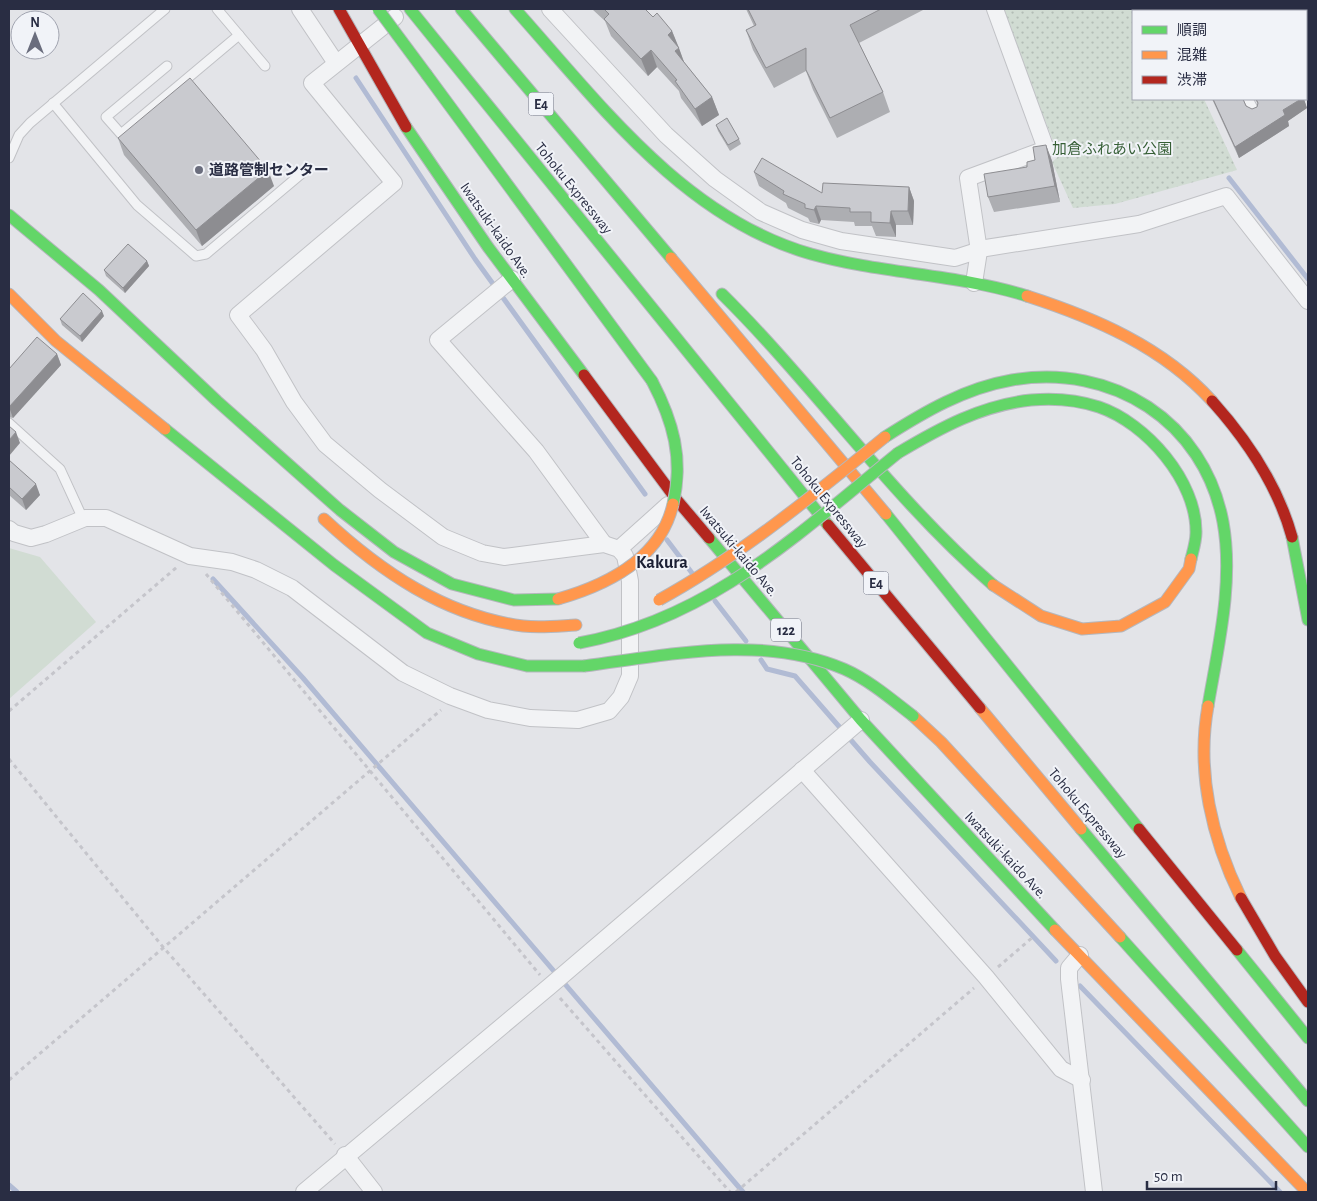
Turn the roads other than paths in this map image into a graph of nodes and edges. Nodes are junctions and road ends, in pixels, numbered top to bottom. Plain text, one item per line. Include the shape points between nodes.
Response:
1 (165, 9) edge
2 (217, 9) edge
3 (300, 9) edge
4 (339, 9) edge
5 (378, 9) edge
6 (406, 9) edge
7 (410, 9) edge
8 (461, 9) edge
9 (516, 9) edge
10 (550, 9) edge
11 (995, 9) edge
12 (239, 35) junction
13 (361, 44) junction
14 (336, 63) junction
15 (167, 66) dead end
16 (265, 66) dead end
17 (1249, 100) edge
18 (54, 103) junction
19 (1256, 114) edge
20 (9, 158) edge
21 (301, 174) dead end
22 (605, 179) junction
23 (9, 215) edge
24 (978, 251) junction
25 (695, 268) dead end
26 (512, 279) junction
27 (974, 283) junction
28 (716, 288) dead end
29 (9, 294) edge
30 (1308, 301) edge
31 (218, 401) junction
32 (9, 423) edge
33 (272, 465) dead end
34 (676, 499) junction
35 (318, 513) dead end
36 (83, 519) junction
37 (9, 529) edge
38 (612, 547) junction
39 (360, 583) junction
40 (424, 616) dead end
41 (616, 617) dead end
42 (1308, 620) edge
43 (582, 624) dead end
44 (575, 643) dead end
45 (862, 720) junction
46 (802, 770) junction
47 (1080, 955) junction
48 (1308, 1002) edge
49 (1308, 1038) edge
50 (1082, 1080) junction
51 (1308, 1101) edge
52 (1308, 1147) edge
53 (345, 1155) junction
54 (304, 1192) edge
55 (374, 1192) edge
56 (1094, 1192) edge
57 (1307, 1192) edge

1 - 18 lane
2 - 12 lane
3 - 14 street
4 - 13 highway, Iwatsuki-kaido Ave. / 122
5 - 31 highway, bridge via 652,381 665,404 675,432 680,468 678,488 666,524 646,553 620,574 583,592 558,599 514,600 461,587 394,552 340,510
6 - 13 street
7 - 51 highway, Tohoku Expressway / E4 via 829,528
8 - 22 highway, Tohoku Expressway / E4
9 - 27 highway via 642,149 684,187 732,220 787,247 814,256
10 - 24 street via 666,135 714,179 761,212 802,230 850,242 955,258
11 - 24 street via 1046,149 968,178
12 - 15 lane via 121,134 106,117
12 - 16 lane
13 - 14 street
13 - 26 highway, Iwatsuki-kaido Ave. / 122 via 411,134
14 - 38 street via 312,83 394,183 238,315 325,444 443,537 482,553 504,557
17 - 19 lane
18 - 20 lane via 22,130
18 - 21 lane via 136,205 196,256 206,254
22 - 25 highway
22 - 49 highway, Tohoku Expressway / E4 via 868,492
23 - 31 highway via 99,290
24 - 27 street
24 - 30 street via 1139,224 1226,196
26 - 34 highway, Iwatsuki-kaido Ave. / 122
26 - 38 street via 438,340 536,451
27 - 42 highway via 1068,308 1107,324 1140,341 1201,390 1249,448 1287,520 1298,559
28 - 44 highway, bridge via 771,342 941,540 998,589 1028,608 1073,628 1114,628 1144,617 1162,605 1175,593 1191,564 1197,522 1189,493 1158,443 1138,427 1097,406 1056,399 1011,402 972,412 898,453 794,537 729,585 660,621 620,635
29 - 39 highway via 56,341
31 - 33 highway
32 - 36 lane via 60,469
34 - 38 street
34 - 45 highway, Iwatsuki-kaido Ave. / 122
35 - 43 highway via 381,568 442,603 484,618 522,626
36 - 37 street via 31,538
36 - 38 street via 106,518 190,556 232,562 256,570 292,588 403,673 488,710 530,718 578,720 609,711 622,697 630,676 630,581 625,556
39 - 40 highway
39 - 52 highway, bridge via 427,633 478,654 527,666 584,666 712,652 776,652 802,656 843,669 879,690 941,742
41 - 48 highway, bridge via 686,587 749,546 885,437 917,415 961,394 1006,380 1035,376 1081,379 1127,393 1173,426 1194,450 1214,487 1224,520 1228,554 1226,595 1205,728 1208,798 1216,836 1230,875 1260,935
45 - 46 street
45 - 47 highway, Iwatsuki-kaido Ave. / 122
46 - 50 street via 986,978 1061,1069
46 - 53 street via 557,980
47 - 50 street via 1069,968 1069,979
47 - 57 highway, Iwatsuki-kaido Ave. / 122
50 - 56 street
53 - 54 street
53 - 55 street

